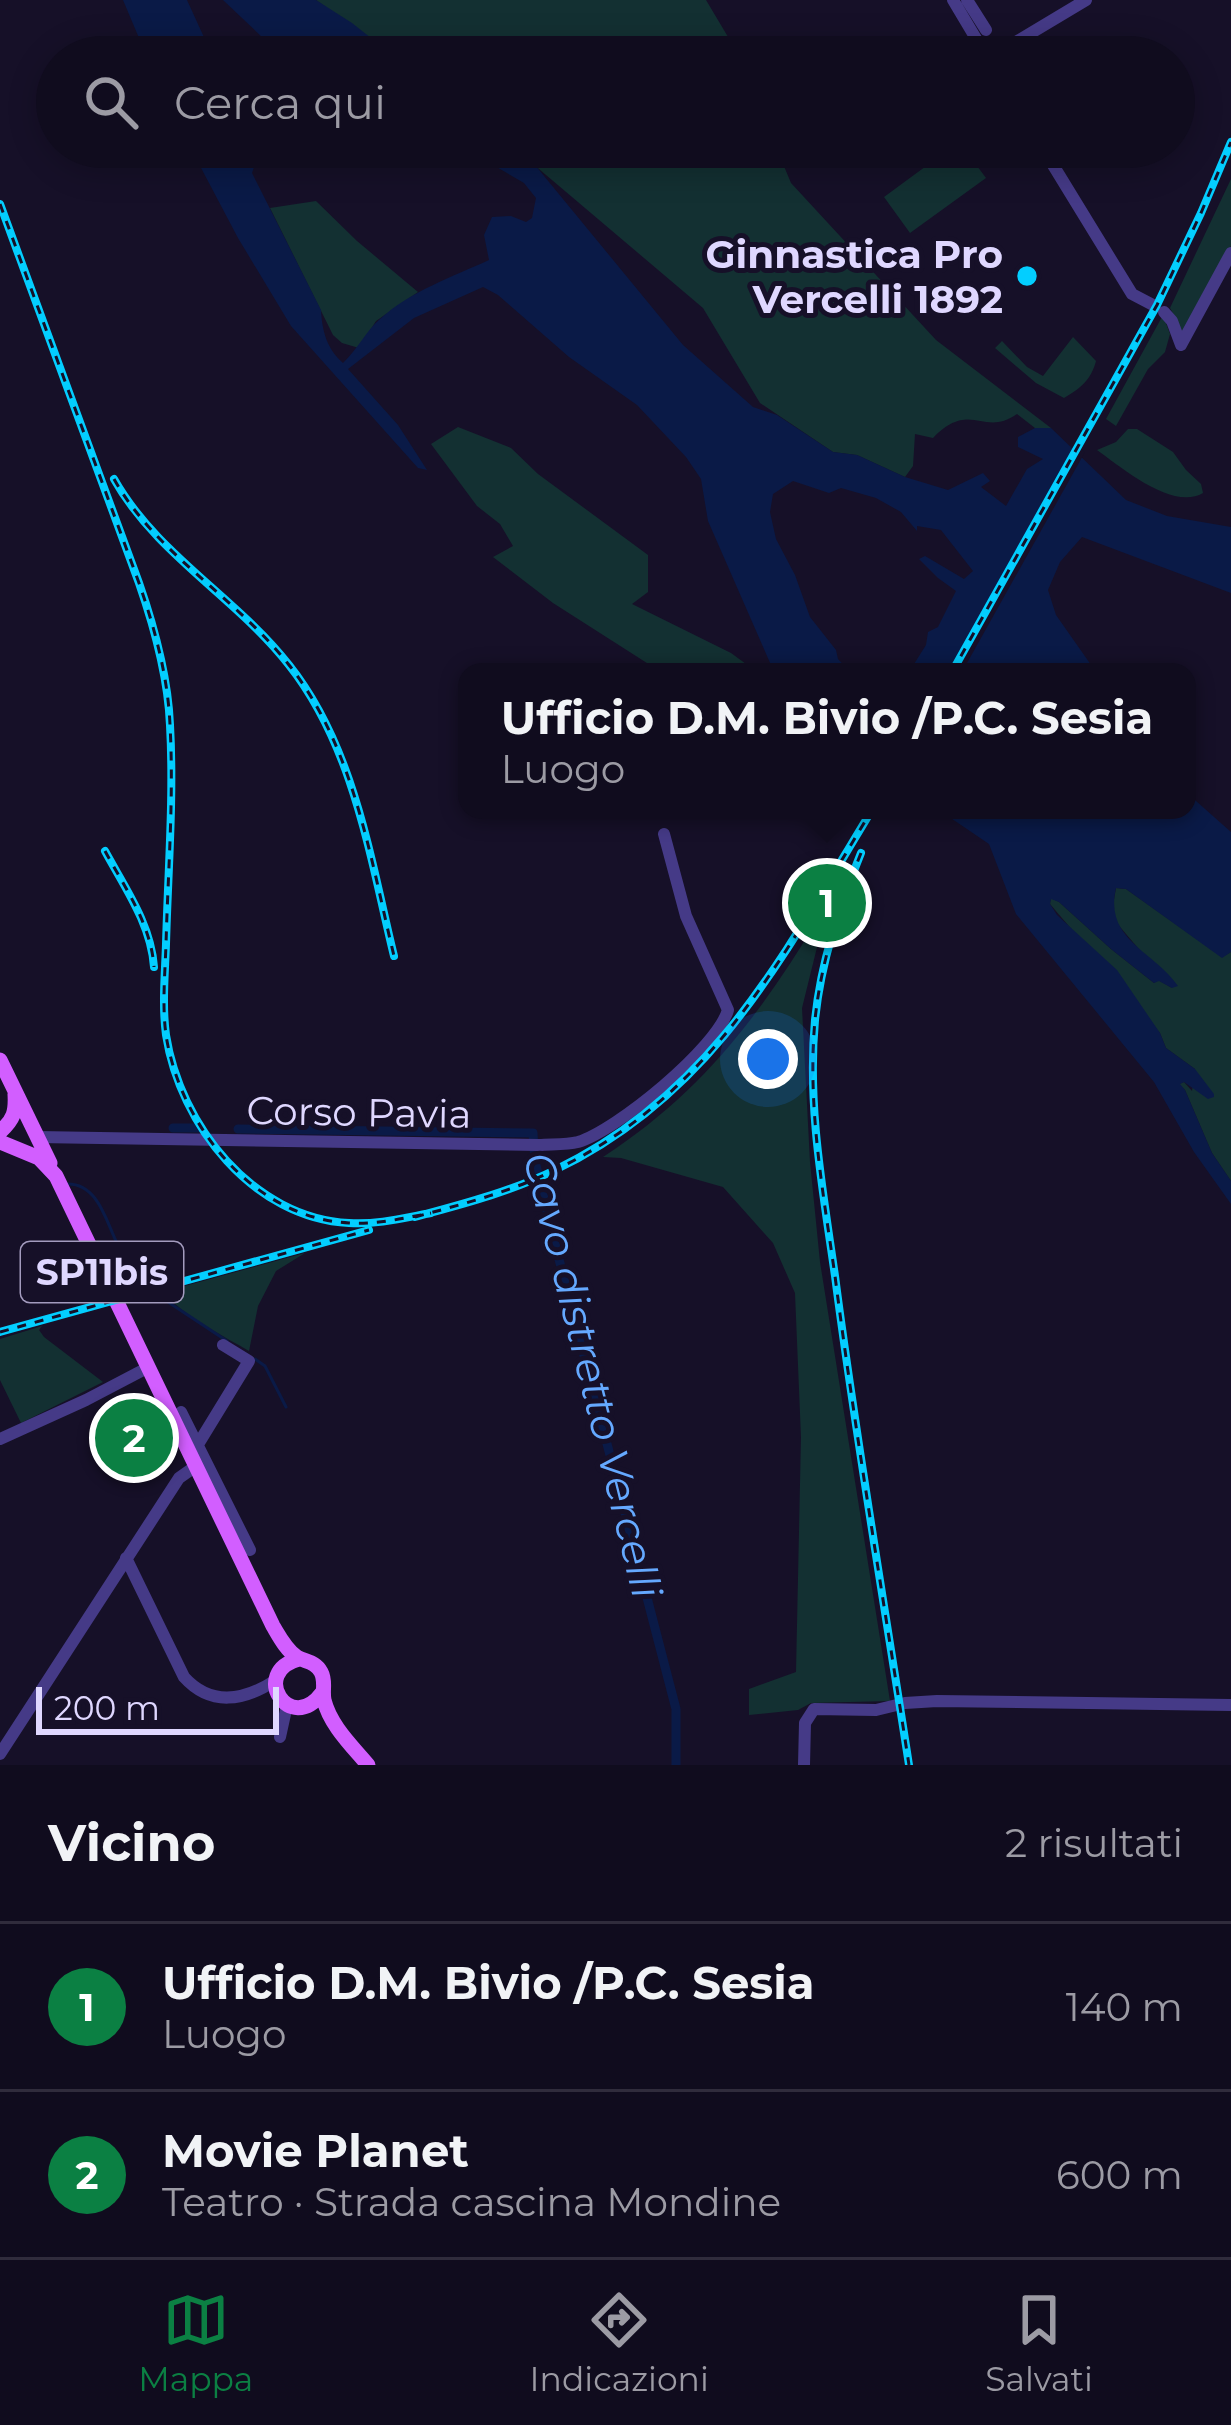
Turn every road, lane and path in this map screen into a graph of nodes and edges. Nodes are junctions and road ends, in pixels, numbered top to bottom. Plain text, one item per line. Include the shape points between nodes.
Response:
1 (953, 0) edge
2 (967, 0) edge
3 (1086, 0) edge
4 (986, 30) dead end
5 (976, 36) edge
6 (1025, 36) edge
7 (1055, 168) edge
8 (1231, 254) edge
9 (664, 835) dead end
10 (0, 1060) edge
11 (15, 1091) junction
12 (35, 1132) junction
13 (2, 1138) edge
14 (56, 1176) junction
15 (223, 1345) dead end
16 (149, 1367) junction
17 (181, 1412) dead end
18 (0, 1439) edge
19 (195, 1456) junction
20 (250, 1550) dead end
21 (126, 1558) junction
22 (286, 1668) junction
23 (253, 1693) junction
24 (322, 1693) junction
25 (294, 1705) junction
26 (1231, 1705) edge
27 (340, 1731) junction
28 (282, 1732) dead end
29 (0, 1754) edge
30 (368, 1765) edge
31 (804, 1765) edge

1 - 5 street
2 - 4 street
3 - 6 street
7 - 8 street via 1132,294 1172,321 1181,345
9 - 12 street, Corso Pavia via 726,1018 693,1060 577,1142
10 - 11 main road, SP11bis
11 - 12 main road, SP11bis
11 - 13 main road via 16,1111
12 - 13 main road
12 - 14 main road, SP11bis
13 - 14 main road
14 - 16 main road, SP11bis
15 - 19 street via 249,1361
16 - 18 street
16 - 19 main road, SP11bis
17 - 19 street
19 - 20 street
19 - 21 street
19 - 22 main road, SP11bis via 287,1647
21 - 23 street via 196,1690 209,1697
21 - 29 street
22 - 23 street
22 - 24 main road, SP11bis via 315,1664
22 - 25 main road, SP11bis
23 - 25 street
24 - 25 main road
24 - 27 main road, SP11bis
25 - 27 main road, SP11bis
25 - 28 street
26 - 31 street via 824,1707 805,1723
27 - 30 main road, SP11bis

